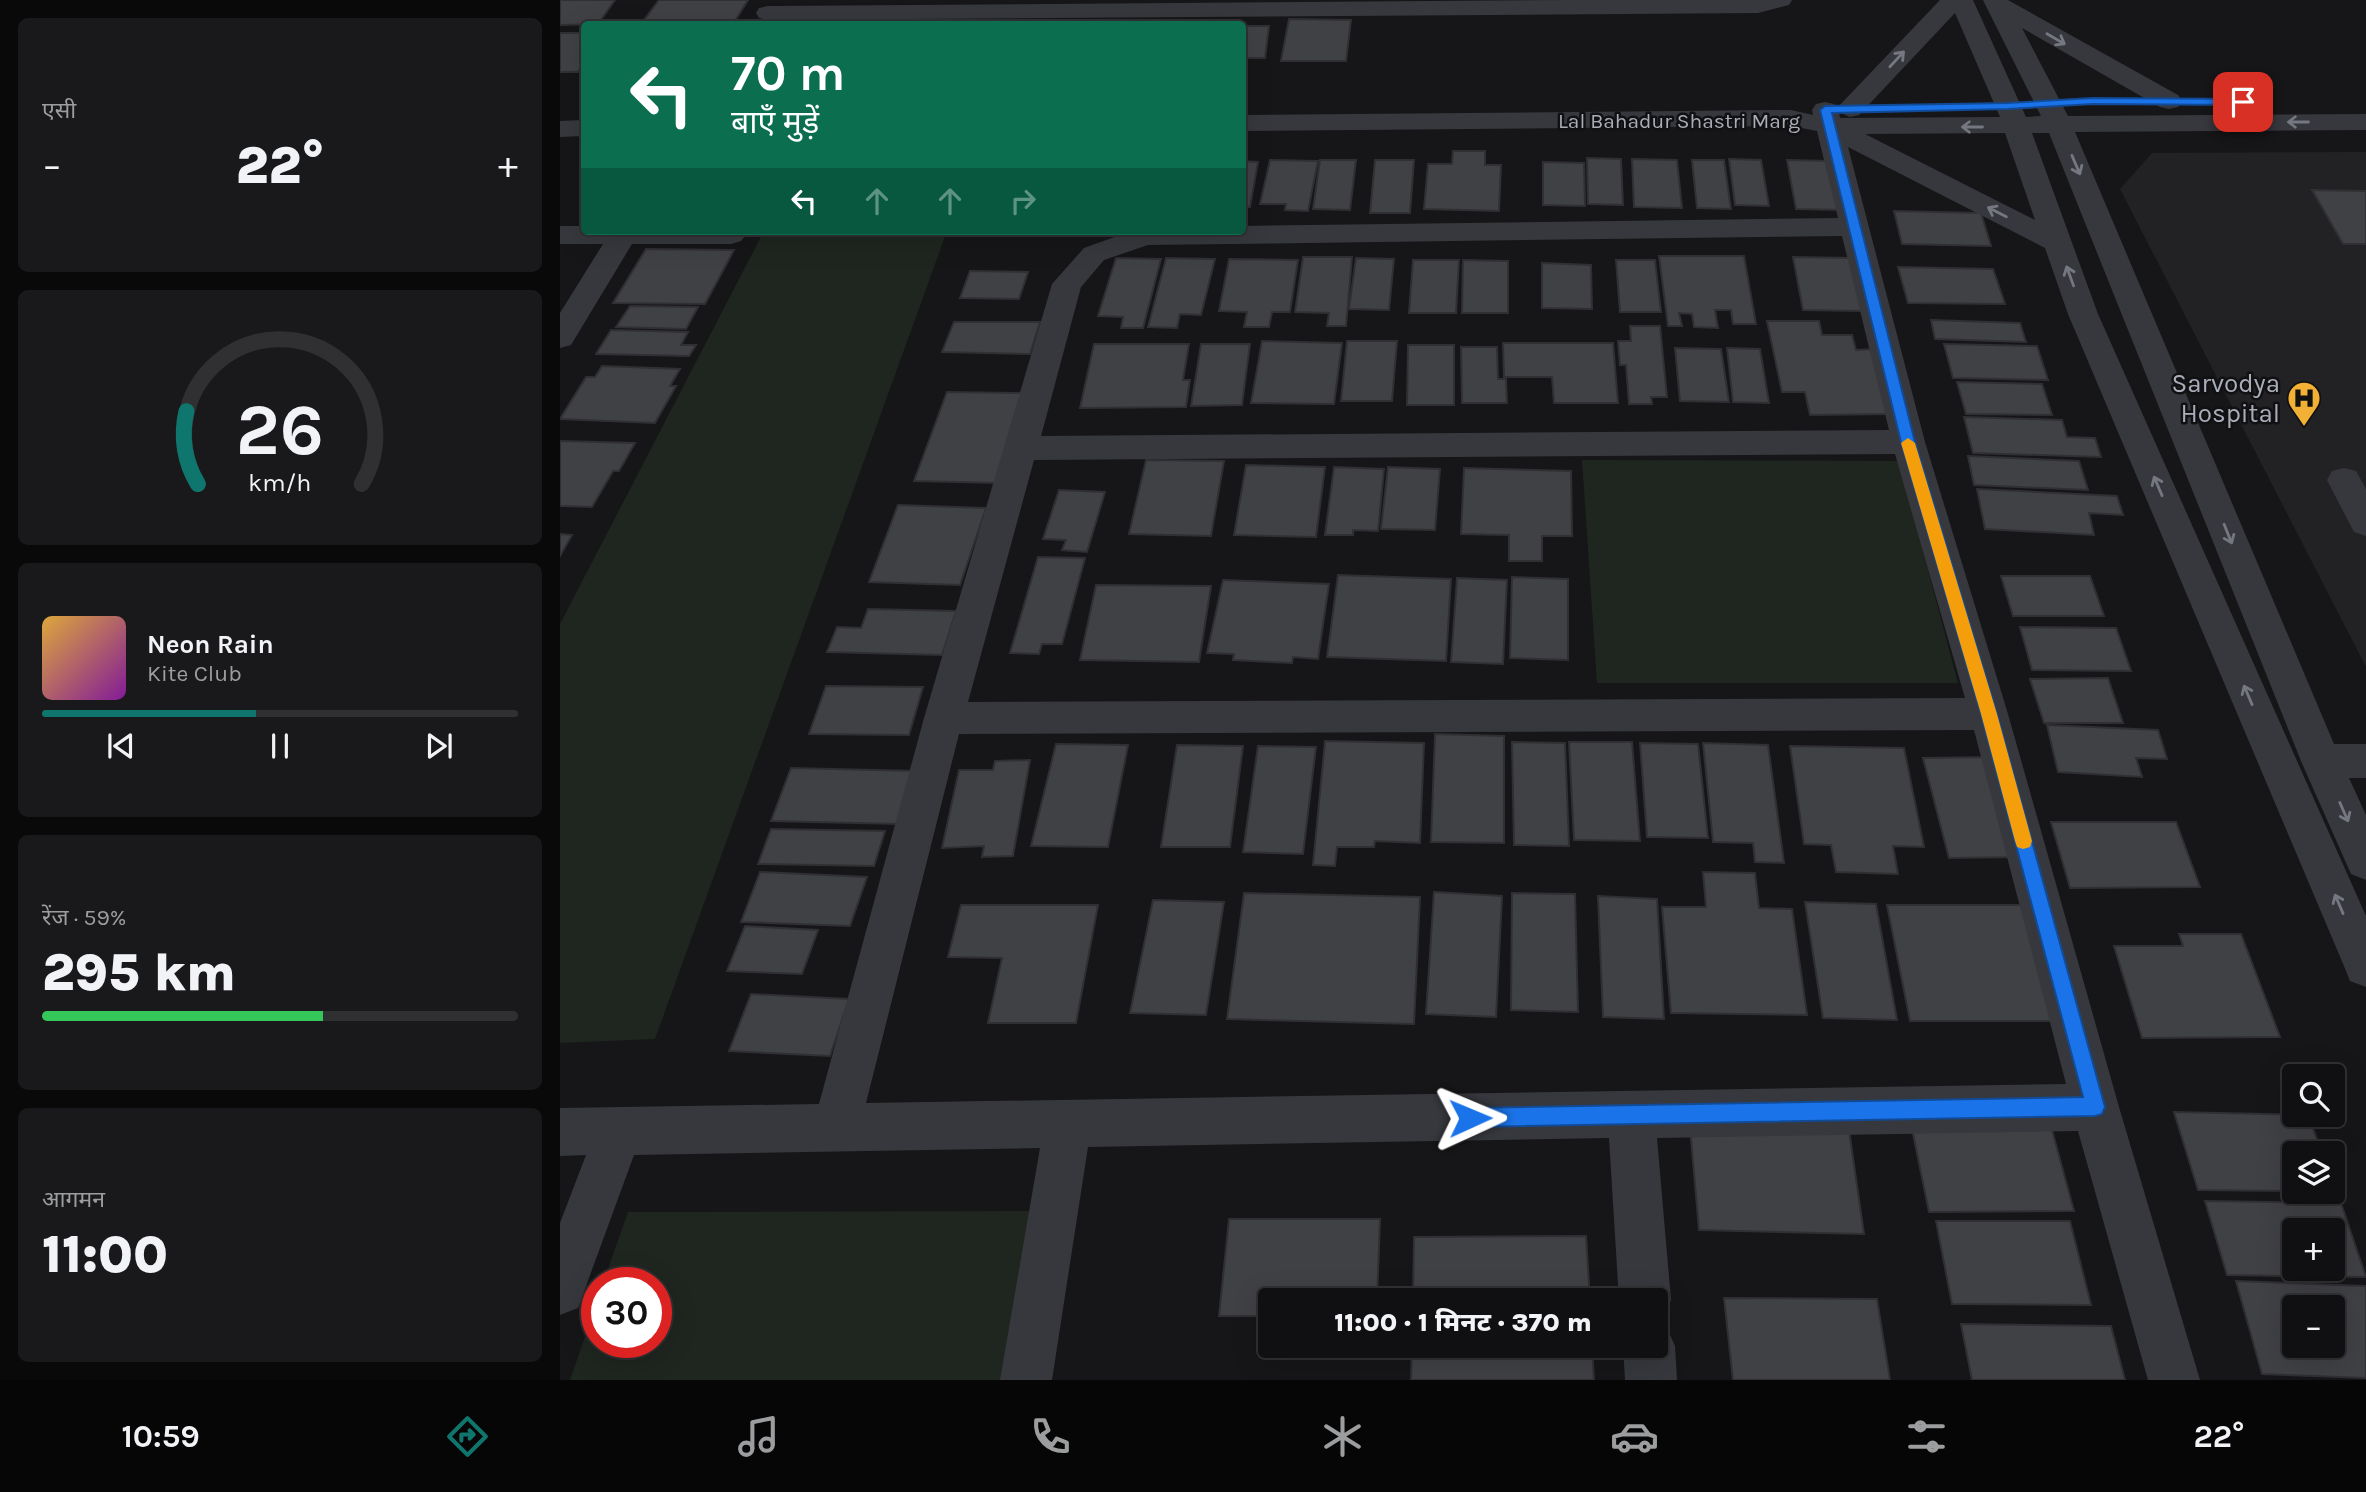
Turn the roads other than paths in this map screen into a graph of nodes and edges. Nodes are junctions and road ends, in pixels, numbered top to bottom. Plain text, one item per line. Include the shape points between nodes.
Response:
1 (1780, 0) edge
2 (1953, 0) edge
3 (1961, 0) edge
4 (1996, 2) edge
5 (1283, 5) edge
6 (1525, 5) edge
7 (1038, 6) edge
8 (768, 12) edge
9 (2169, 102) junction
10 (2366, 103) edge
11 (2053, 114) junction
12 (1835, 115) junction
13 (2012, 116) junction
14 (2366, 122) edge
15 (1246, 123) edge
16 (560, 128) edge
17 (581, 128) edge
18 (1856, 227) junction
19 (560, 235) edge
20 (623, 235) junction
21 (731, 235) dead end
22 (1224, 235) edge
23 (1246, 235) edge
24 (2058, 243) junction
25 (560, 338) edge
26 (1908, 442) junction
27 (1020, 448) junction
28 (2344, 480) dead end
29 (2366, 523) edge
30 (1989, 714) junction
31 (944, 718) junction
32 (2321, 761) junction
33 (2366, 761) edge
34 (2366, 861) edge
35 (2366, 966) edge
36 (2095, 1107) junction
37 (1631, 1115) junction
38 (1068, 1124) junction
39 (836, 1128) junction
40 (619, 1131) junction
41 (560, 1132) edge
42 (1644, 1288) edge
43 (560, 1290) edge
44 (1650, 1358) edge
45 (1026, 1380) edge
46 (1651, 1380) edge
47 (2174, 1380) edge

1 - 6 street via 1758,6
12 -> 2 street
3 - 13 street
4 -> 9 street
4 - 11 street
5 - 6 street
5 - 7 street
7 - 8 street
9 - 10 street
9 - 11 street
11 - 13 street, Lal Bahadur Shastri Marg
14 -> 11 street, Lal Bahadur Shastri Marg via 2126,122
11 -> 32 street
12 - 13 street, Lal Bahadur Shastri Marg
12 - 15 street, Lal Bahadur Shastri Marg
12 - 18 street
24 -> 12 street
13 - 24 street
16 - 17 street
18 - 23 street
18 - 26 street
19 - 20 street
20 - 21 street
20 - 25 street
22 - 27 street via 1145,236 1094,254 1067,284
35 -> 24 street via 2083,314
26 - 27 street
26 - 30 street
27 - 31 street
28 - 29 street
30 - 31 street
30 - 36 street
31 - 39 street
32 - 33 street
32 -> 34 street
36 - 37 street
36 - 47 street
37 - 38 street
37 - 42 street
38 - 39 street
38 - 45 street
39 - 40 street
40 - 41 street
40 - 43 street
44 - 46 street

